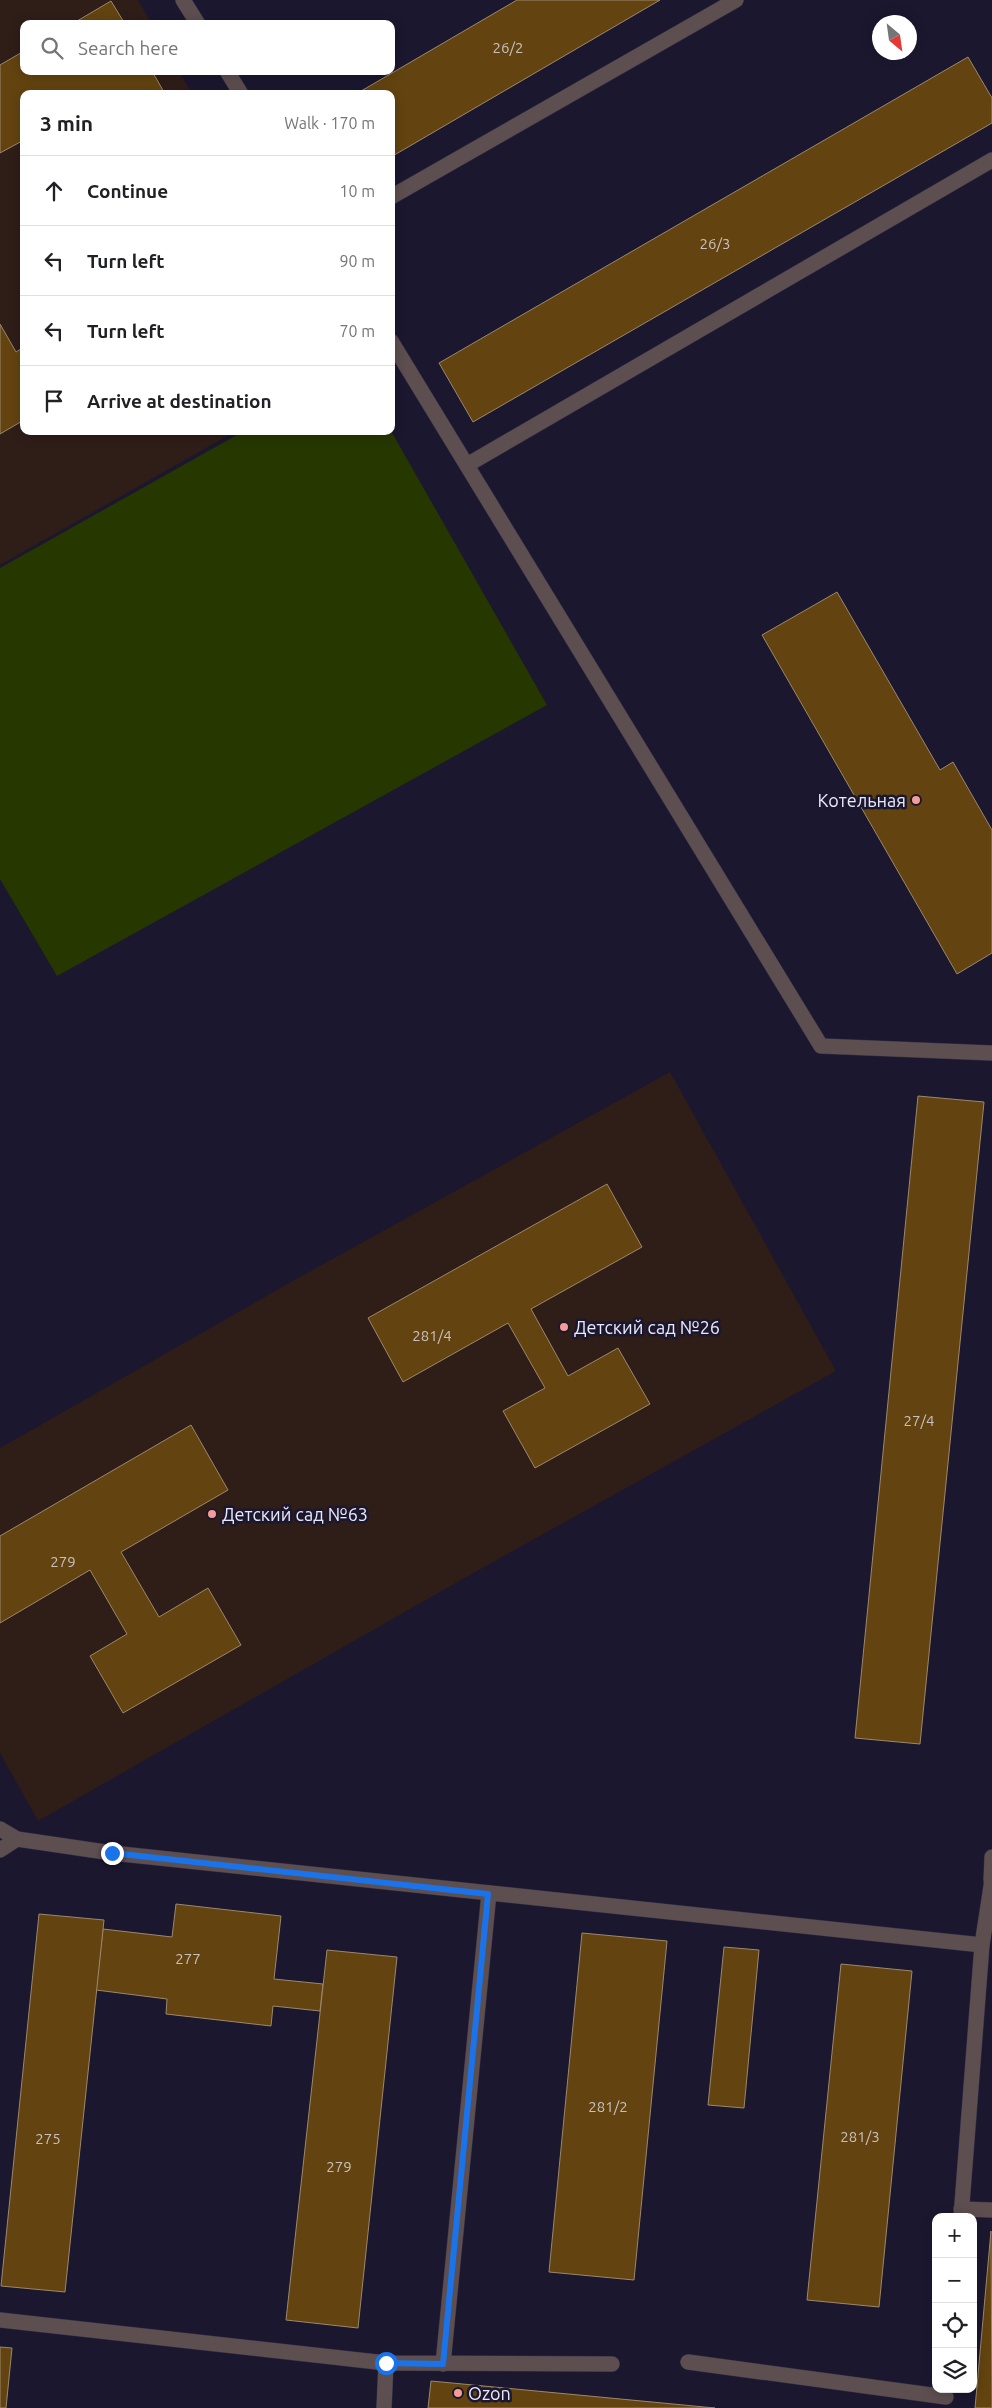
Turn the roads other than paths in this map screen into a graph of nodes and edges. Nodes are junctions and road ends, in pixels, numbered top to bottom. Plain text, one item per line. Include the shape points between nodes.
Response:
1 (183, 0) edge
2 (736, 0) edge
3 (196, 20) edge
4 (229, 75) edge
5 (238, 90) edge
6 (992, 160) edge
7 (395, 195) edge
8 (395, 348) edge
9 (467, 465) junction
10 (992, 1053) edge
11 (0, 1829) edge
12 (17, 1839) junction
13 (0, 1850) edge
14 (992, 1858) edge
15 (991, 1880) edge
16 (488, 1894) junction
17 (982, 1945) junction
18 (992, 2210) edge
19 (961, 2213) edge
20 (0, 2320) edge
21 (688, 2362) dead end
22 (386, 2363) junction
23 (443, 2364) junction
24 (612, 2364) dead end
25 (946, 2398) edge
26 (384, 2408) edge

1 - 3 lane
2 - 7 lane
4 - 5 lane
6 - 9 lane
8 - 9 lane
9 - 10 lane via 821,1046
11 - 12 lane
12 - 13 lane
12 - 16 lane via 112,1853
14 - 15 lane
15 - 17 lane
16 - 17 lane
16 - 23 lane
17 - 19 lane
18 - 19 lane
20 - 22 lane
21 - 25 lane
22 - 23 lane
22 - 26 lane
23 - 24 lane

